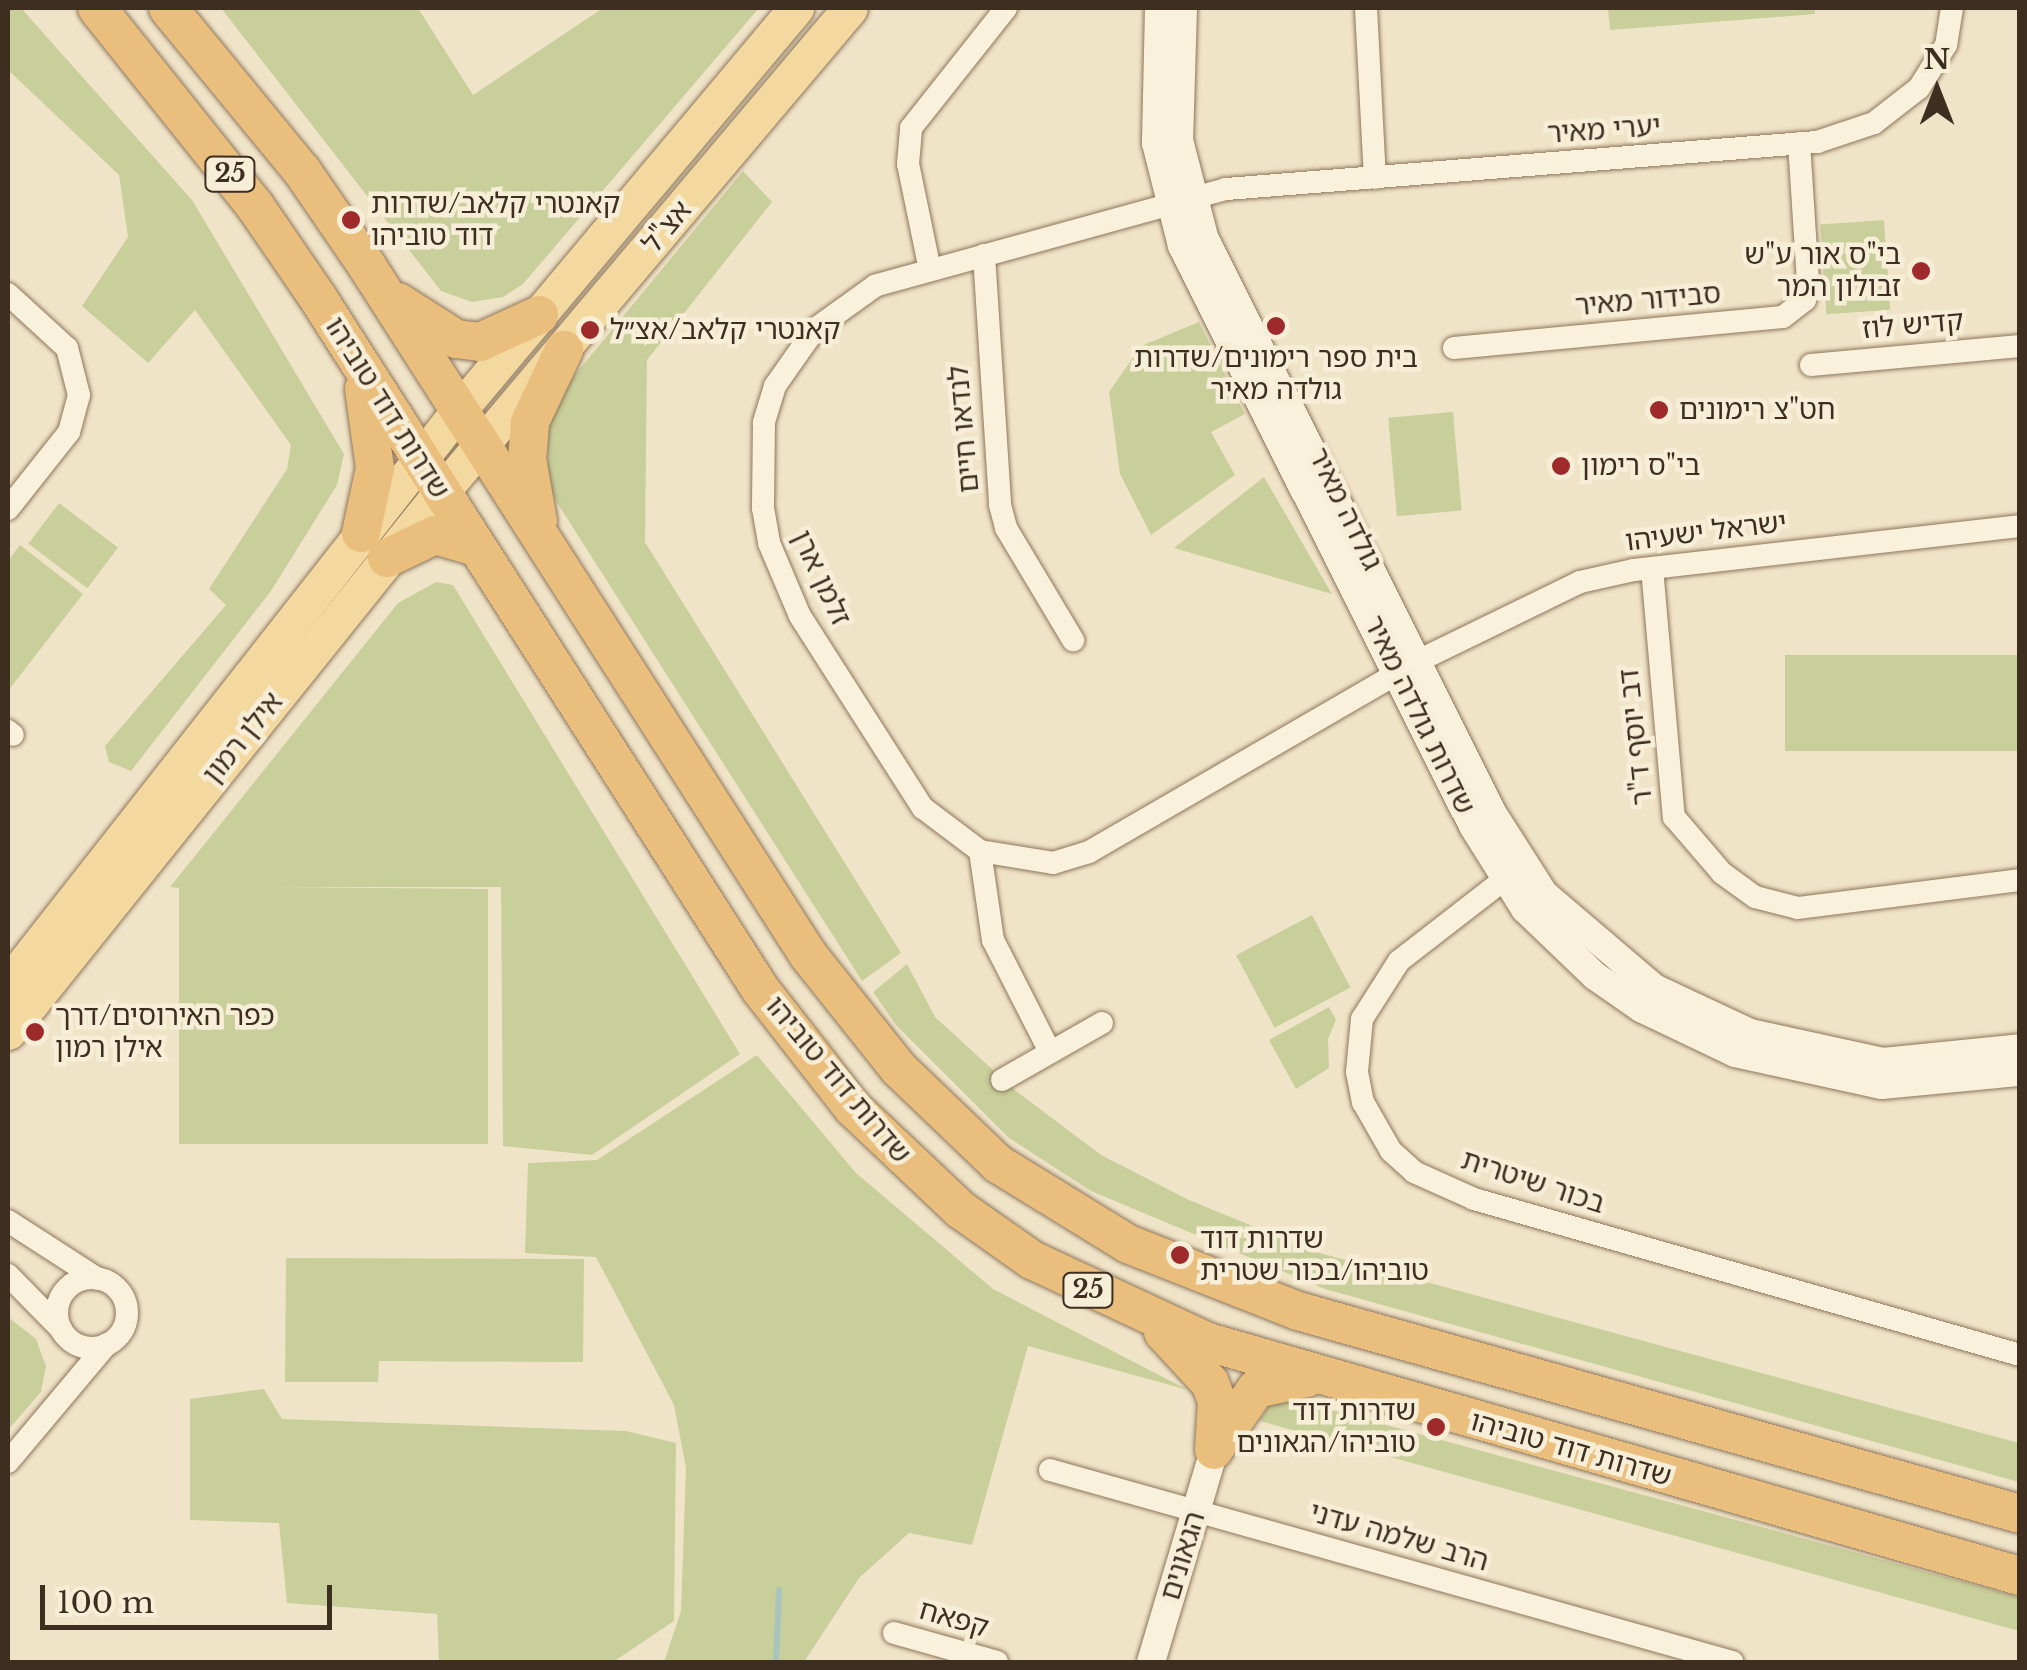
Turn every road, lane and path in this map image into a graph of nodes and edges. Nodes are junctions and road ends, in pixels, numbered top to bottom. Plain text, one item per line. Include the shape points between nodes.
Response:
1 (97, 8) edge
2 (168, 8) edge
3 (796, 8) edge
4 (850, 8) edge
5 (1006, 8) edge
6 (1159, 8) edge
7 (1183, 8) edge
8 (1366, 8) edge
9 (1952, 8) edge
10 (1798, 144) junction
11 (1375, 178) junction
12 (1180, 199) junction
13 (984, 255) junction
14 (930, 270) junction
15 (384, 292) junction
16 (8, 294) edge
17 (538, 315) junction
18 (2020, 346) edge
19 (1454, 348) dead end
20 (350, 349) junction
21 (564, 350) junction
22 (1812, 365) dead end
23 (459, 410) junction
24 (481, 446) junction
25 (420, 460) junction
26 (440, 493) junction
27 (8, 509) edge
28 (2020, 526) edge
29 (374, 545) junction
30 (546, 547) junction
31 (476, 548) junction
32 (1652, 568) junction
33 (1072, 640) dead end
34 (1408, 668) junction
35 (980, 851) junction
36 (1514, 871) junction
37 (2020, 880) edge
38 (8, 984) edge
39 (1102, 1022) dead end
40 (8, 1032) edge
41 (2020, 1048) edge
42 (1050, 1052) junction
43 (2020, 1072) edge
44 (1002, 1080) dead end
45 (8, 1221) edge
46 (8, 1275) edge
47 (98, 1279) junction
48 (1146, 1318) junction
49 (63, 1331) junction
50 (107, 1344) junction
51 (2020, 1355) edge
52 (1321, 1379) junction
53 (62, 1394) junction
54 (1214, 1450) junction
55 (8, 1462) edge
56 (1050, 1470) dead end
57 (1196, 1511) junction
58 (2020, 1514) edge
59 (2020, 1576) edge
60 (894, 1633) dead end
61 (998, 1662) edge
62 (1151, 1662) edge
63 (1732, 1662) edge

1 - 20 highway, שדרות דוד טוביהו / 25 via 254,206
2 - 15 highway, שדרות דוד טוביהו / 25 via 302,170
3 - 17 main road, אצ"ל
4 - 21 main road, אצ"ל
5 - 14 street via 911,128 908,164
6 - 12 street, שדרות גולדה מאיר via 1153,109
7 - 12 street
8 - 11 street
9 - 10 street, יערי מאיר via 1946,45 1907,99 1874,123
10 - 11 street, יערי מאיר
10 - 19 street, סבידור מאיר via 1808,282 1805,300 1783,317
11 - 12 street, יערי מאיר
12 - 13 street, זלמן ארן
12 - 34 street, שדרות גולדה מאיר via 1182,246
13 - 14 street, זלמן ארן
13 - 33 street, לנדאו חיים via 1000,505 1006,528
14 - 35 street, זלמן ארן via 844,303 791,358 764,423 763,508 769,543 800,616 903,781 939,826
15 - 17 highway via 456,339 500,337
15 - 23 highway, שדרות דוד טוביהו / 25
16 - 27 street via 67,348 80,395 68,432
17 - 23 main road, אצ"ל
18 - 22 street, קדיש לוז
20 - 25 highway, שדרות דוד טוביהו / 25
20 - 29 highway via 373,424
21 - 24 main road, אצ"ל
21 - 30 highway via 541,394 528,441 530,496
23 - 24 highway, שדרות דוד טוביהו / 25
23 - 25 main road, אילן רמון
24 - 26 main road, אילן רמון
24 - 30 highway, שדרות דוד טוביהו / 25
25 - 26 highway, שדרות דוד טוביהו / 25
25 - 29 main road, אילן רמון
26 - 29 main road, אילן רמון
26 - 31 highway, שדרות דוד טוביהו / 25
28 - 32 street, ישראל ישעיהו
29 - 31 highway via 435,535
29 - 38 main road, אילן רמון
29 - 40 main road, אילן רמון
30 - 58 highway, שדרות דוד טוביהו / 25 via 857,1021 945,1119 1063,1210 1170,1263 1298,1311
31 - 48 highway, שדרות דוד טוביהו / 25 via 760,989 853,1108 961,1210 1032,1260
32 - 34 street, ישראל ישעיהו via 1580,582
32 - 37 street, דב יוסף ד"ר via 1674,817 1722,873 1754,897 1798,908
34 - 35 street, זלמן ארן via 1089,852 1053,864
34 - 36 street, שדרות גולדה מאיר
35 - 42 street via 994,940
36 - 41 street via 1610,957 1687,1006 1750,1033 1883,1062
36 - 43 street, שדרות גולדה מאיר via 1525,909 1595,976 1641,1008 1734,1053 1882,1086
36 - 51 street, בכור שיטרית via 1400,961 1362,1019 1357,1072 1363,1102 1391,1151 1414,1172 1474,1199
39 - 42 street
42 - 44 street
45 - 47 street
46 - 49 street
47 - 49 street via 64,1292 58,1313
47 - 50 street via 117,1289 127,1308 123,1329
48 - 52 highway, שדרות דוד טוביהו / 25
48 - 54 highway via 1210,1383 1217,1402
49 - 50 street via 82,1346
49 - 53 street via 72,1363
50 - 53 street
52 - 54 highway via 1290,1378 1256,1390
52 - 59 highway, שדרות דוד טוביהו / 25
53 - 55 street
54 - 57 street, הגאונים
56 - 57 street, הרב שלמה עדני
57 - 62 street, הגאונים
57 - 63 street, הרב שלמה עדני
60 - 61 street, קפאח

